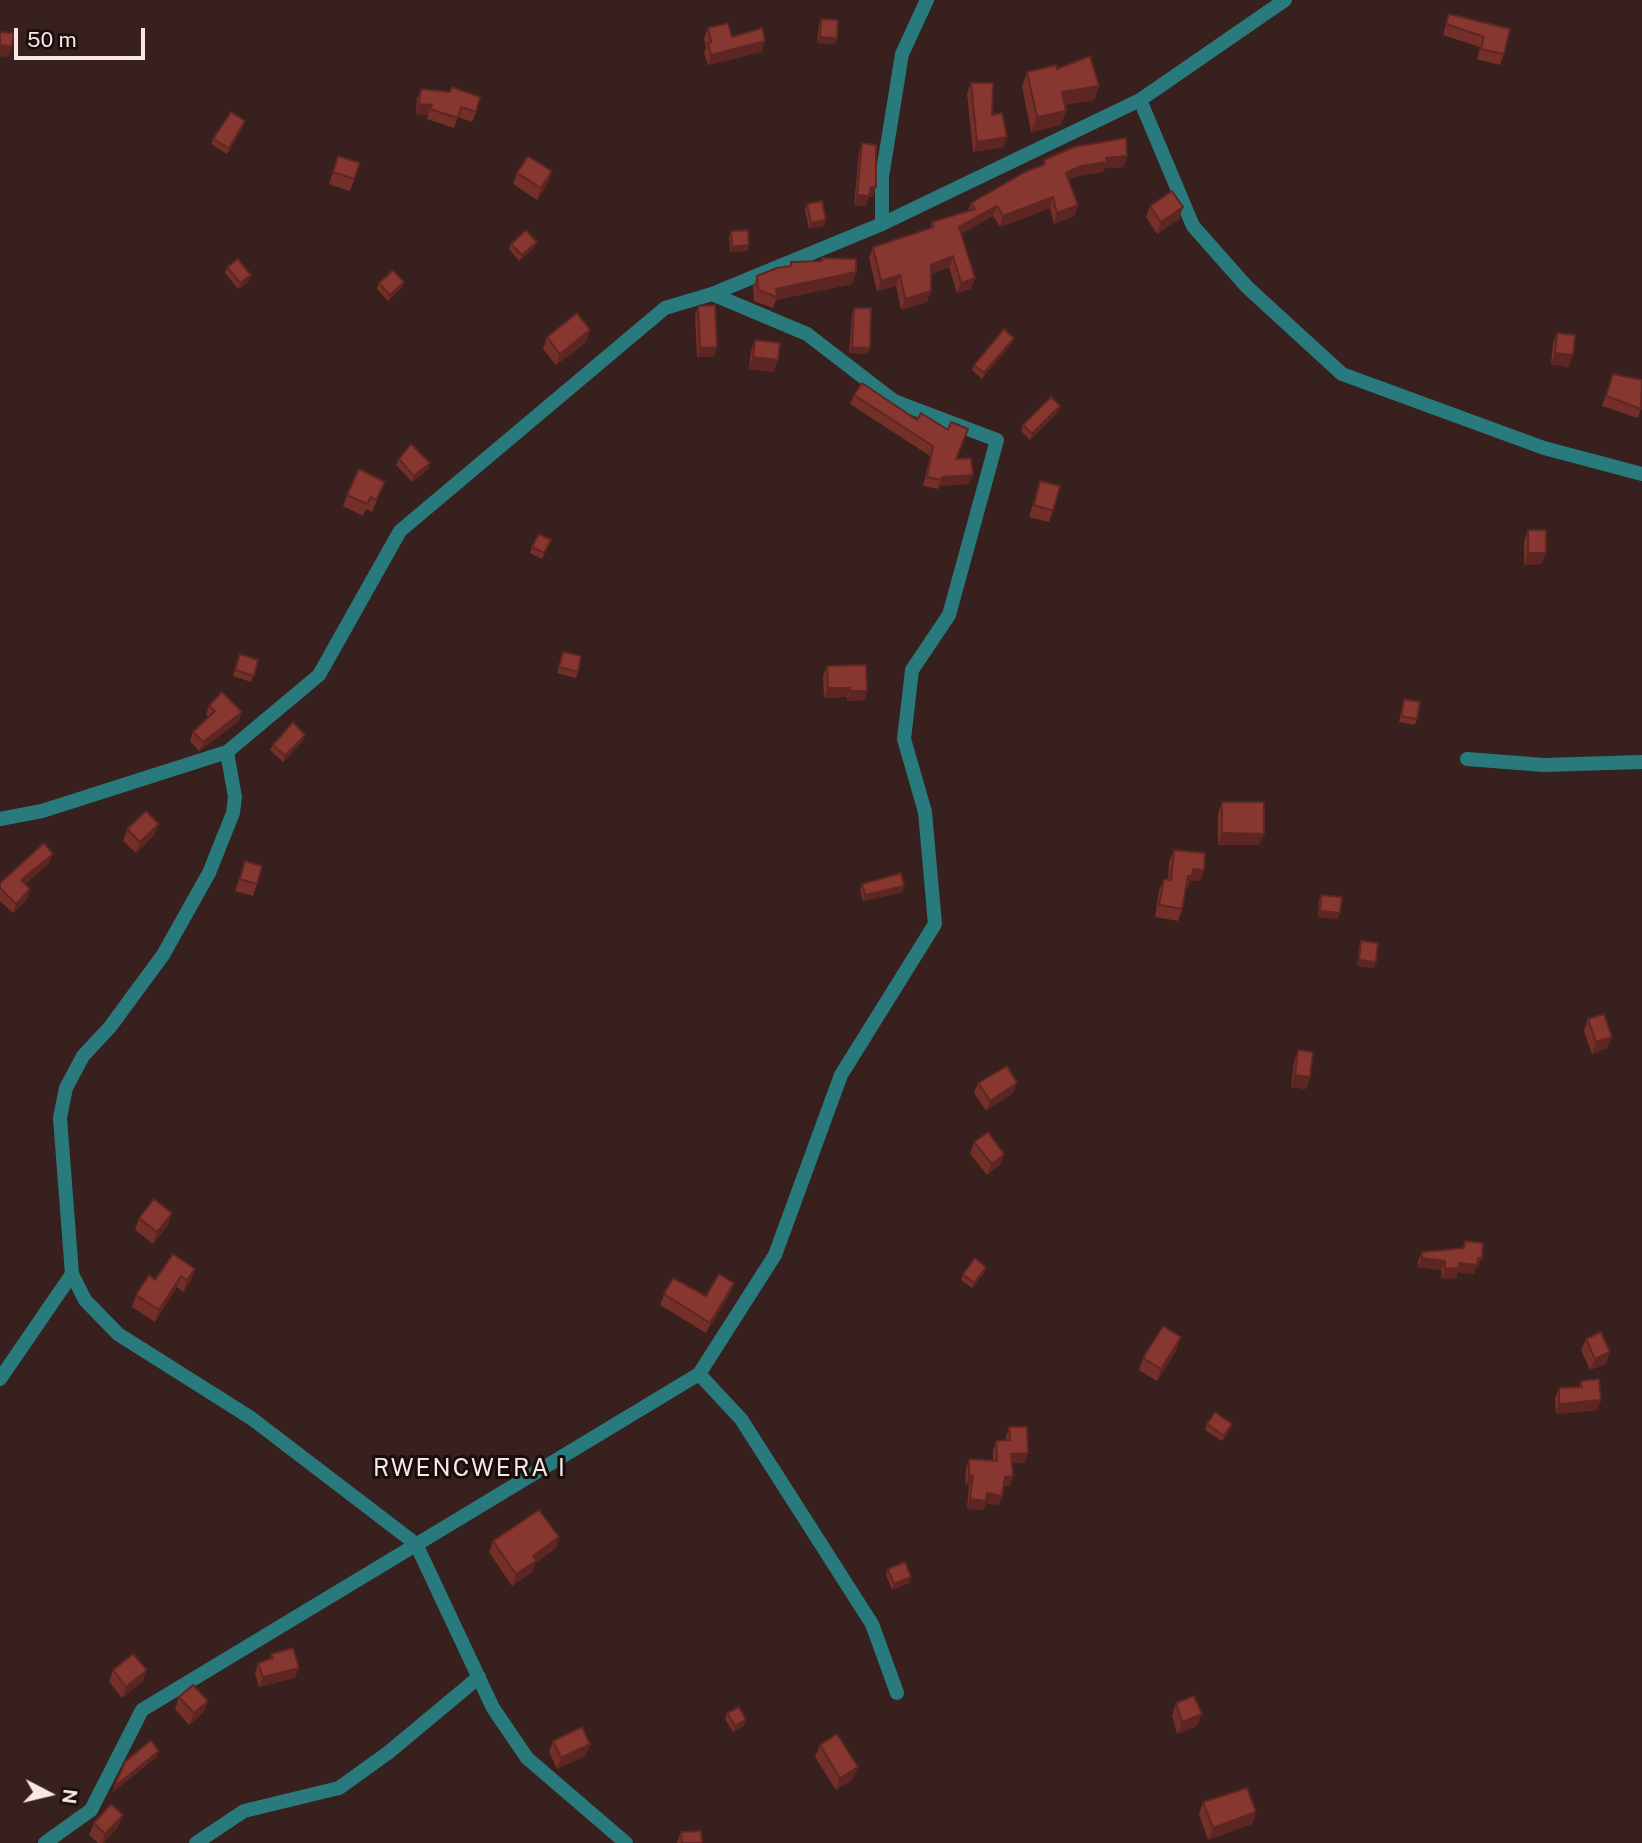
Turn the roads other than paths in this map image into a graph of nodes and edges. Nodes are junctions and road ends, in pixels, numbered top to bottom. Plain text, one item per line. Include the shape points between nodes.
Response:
1 (927, 0) edge
2 (1285, 0) edge
3 (1140, 100) junction
4 (882, 224) junction
5 (712, 294) junction
6 (1642, 474) edge
7 (227, 752) junction
8 (1468, 759) dead end
9 (1642, 762) edge
10 (0, 819) edge
11 (72, 1274) junction
12 (699, 1374) junction
13 (0, 1379) edge
14 (416, 1544) junction
15 (479, 1677) junction
16 (898, 1693) dead end
17 (45, 1843) edge
18 (196, 1843) edge
19 (626, 1843) edge

1 - 4 street via 902,54 882,177
2 - 3 street
3 - 4 street
3 - 6 street via 1193,226 1247,287 1342,374 1544,448
4 - 5 street
5 - 7 street via 665,308 400,531 319,675
5 - 12 street via 807,334 894,401 997,440 949,615 912,670 904,740 925,812 935,924 841,1074 775,1255
7 - 10 street via 43,811
7 - 11 street via 236,797 209,873 163,955 83,1056 66,1088 60,1118
8 - 9 street via 1544,765
11 - 13 street
11 - 14 street via 85,1300 118,1334 251,1418
12 - 14 street
12 - 16 street via 741,1419 872,1624
14 - 15 street
14 - 17 street via 142,1710 91,1810
15 - 18 street via 340,1788 244,1811
15 - 19 street via 493,1708 527,1758

